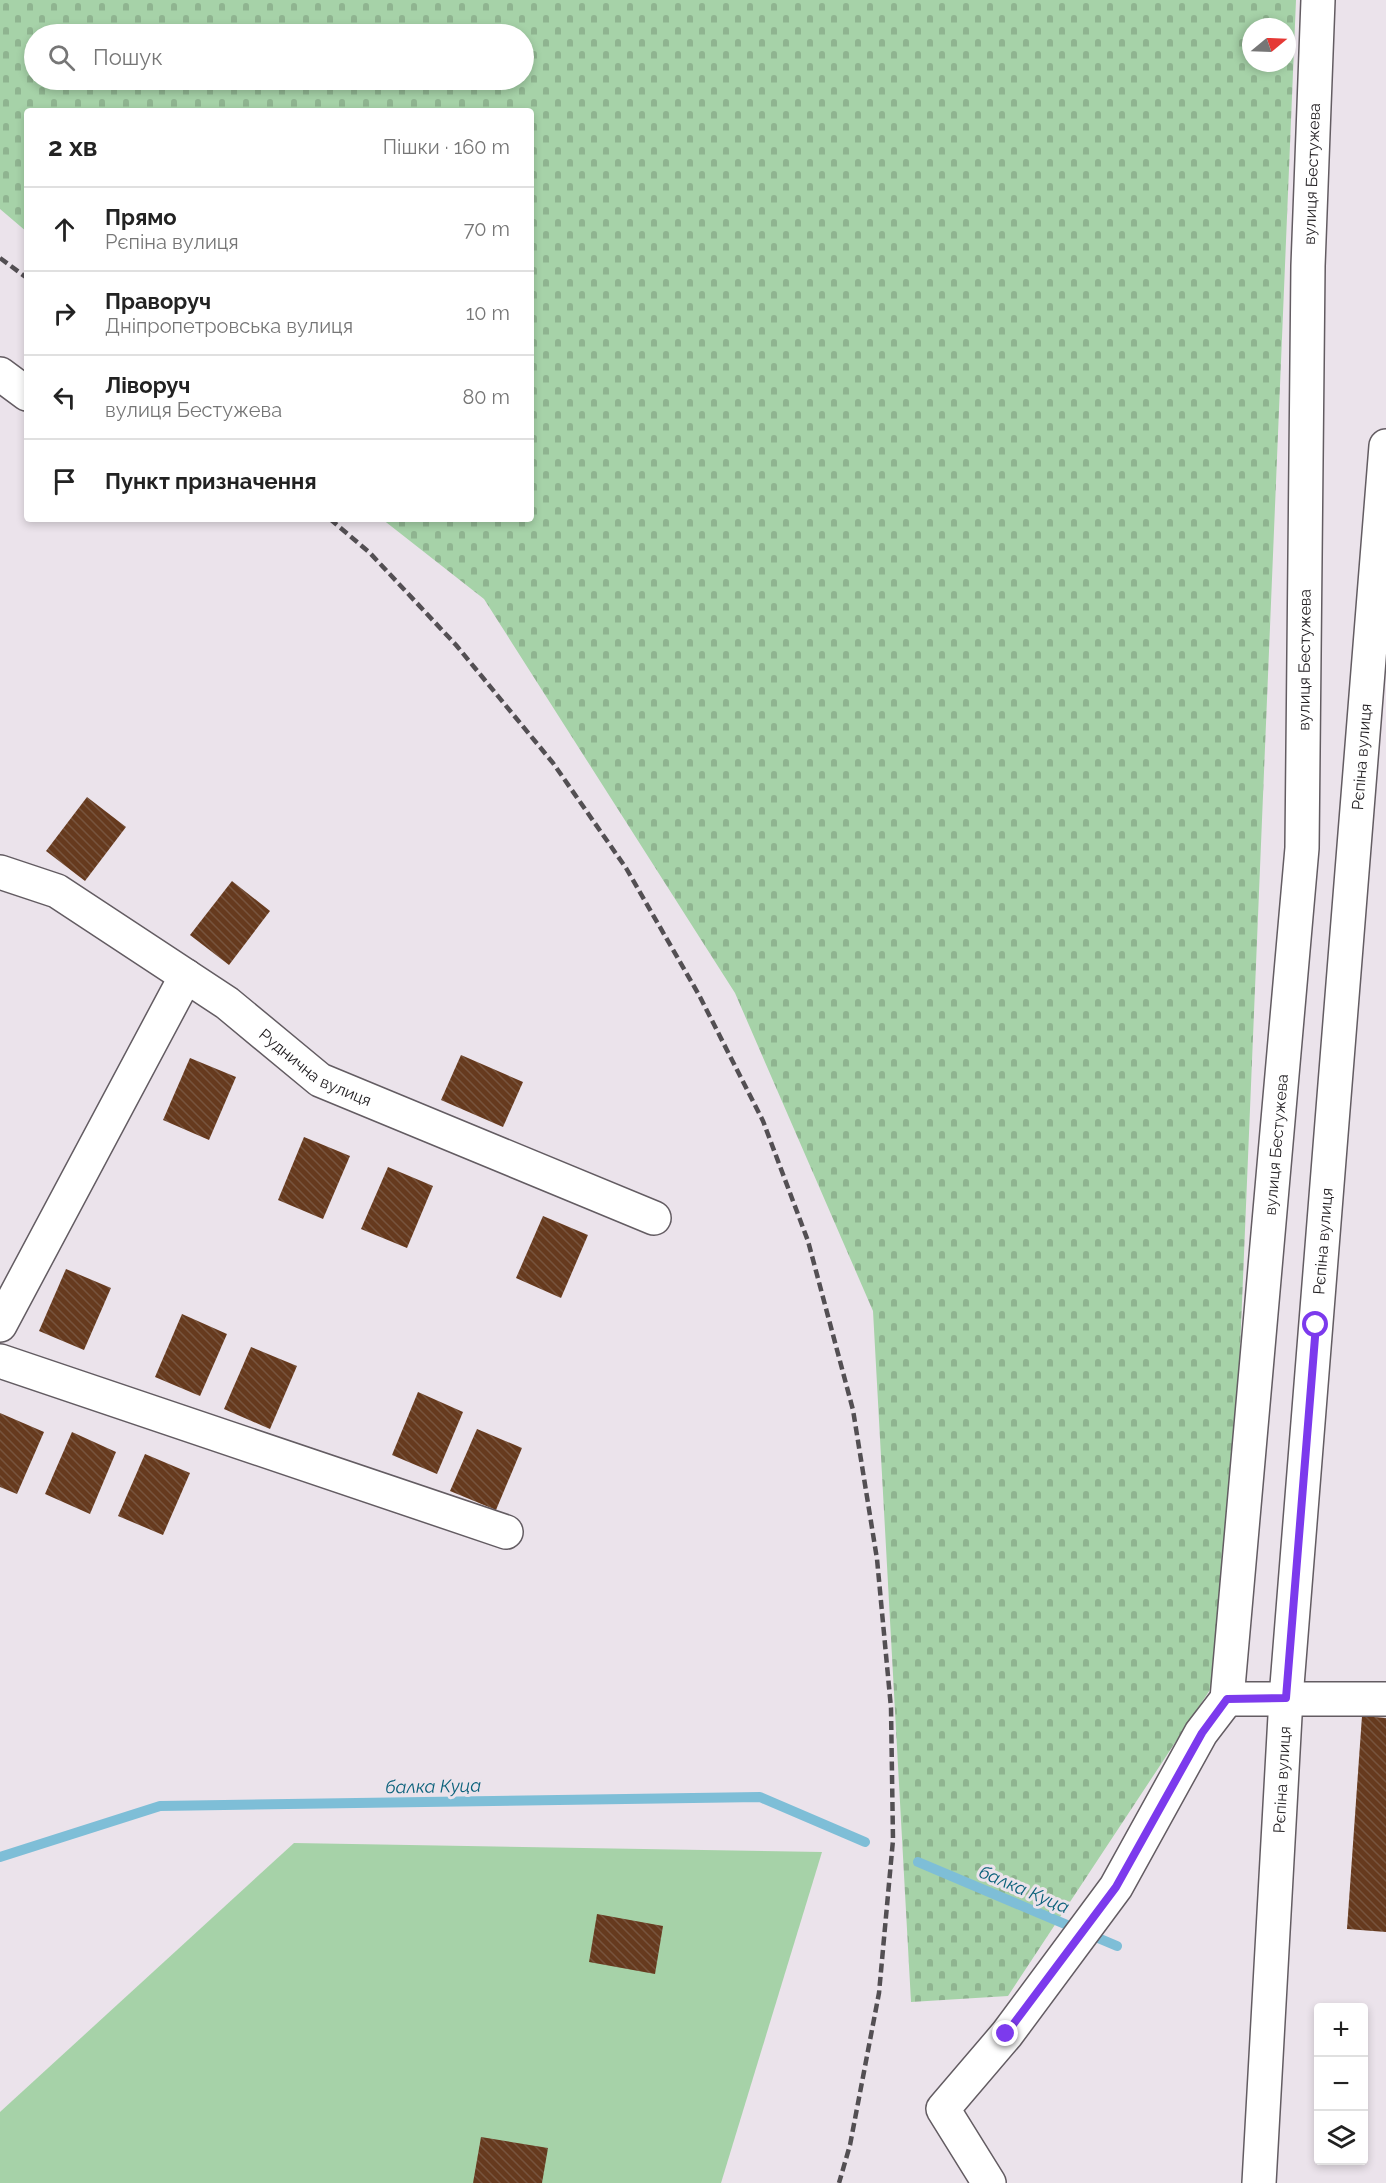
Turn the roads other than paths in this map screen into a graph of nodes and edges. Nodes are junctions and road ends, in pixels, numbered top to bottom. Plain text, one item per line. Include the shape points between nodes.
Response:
1 (1318, 0) edge
2 (0, 374) edge
3 (24, 392) edge
4 (1386, 446) edge
5 (0, 872) edge
6 (186, 976) junction
7 (654, 1218) dead end
8 (0, 1325) edge
9 (0, 1361) edge
10 (506, 1532) dead end
11 (1286, 1698) junction
12 (1227, 1699) junction
13 (1386, 1699) edge
14 (989, 2183) edge
15 (1259, 2183) edge

1 - 12 street, вулиця Бестужева via 1308,266 1302,848
2 - 3 street
4 - 11 street, Рєпіна вулиця
5 - 6 street, Руднична вулиця via 57,891
6 - 7 street, Руднична вулиця via 227,1003 320,1080
6 - 8 street
9 - 10 street
11 - 12 street
11 - 13 street
11 - 15 street, Рєпіна вулиця
12 - 14 street via 1202,1733 1116,1887 1006,2034 943,2109

